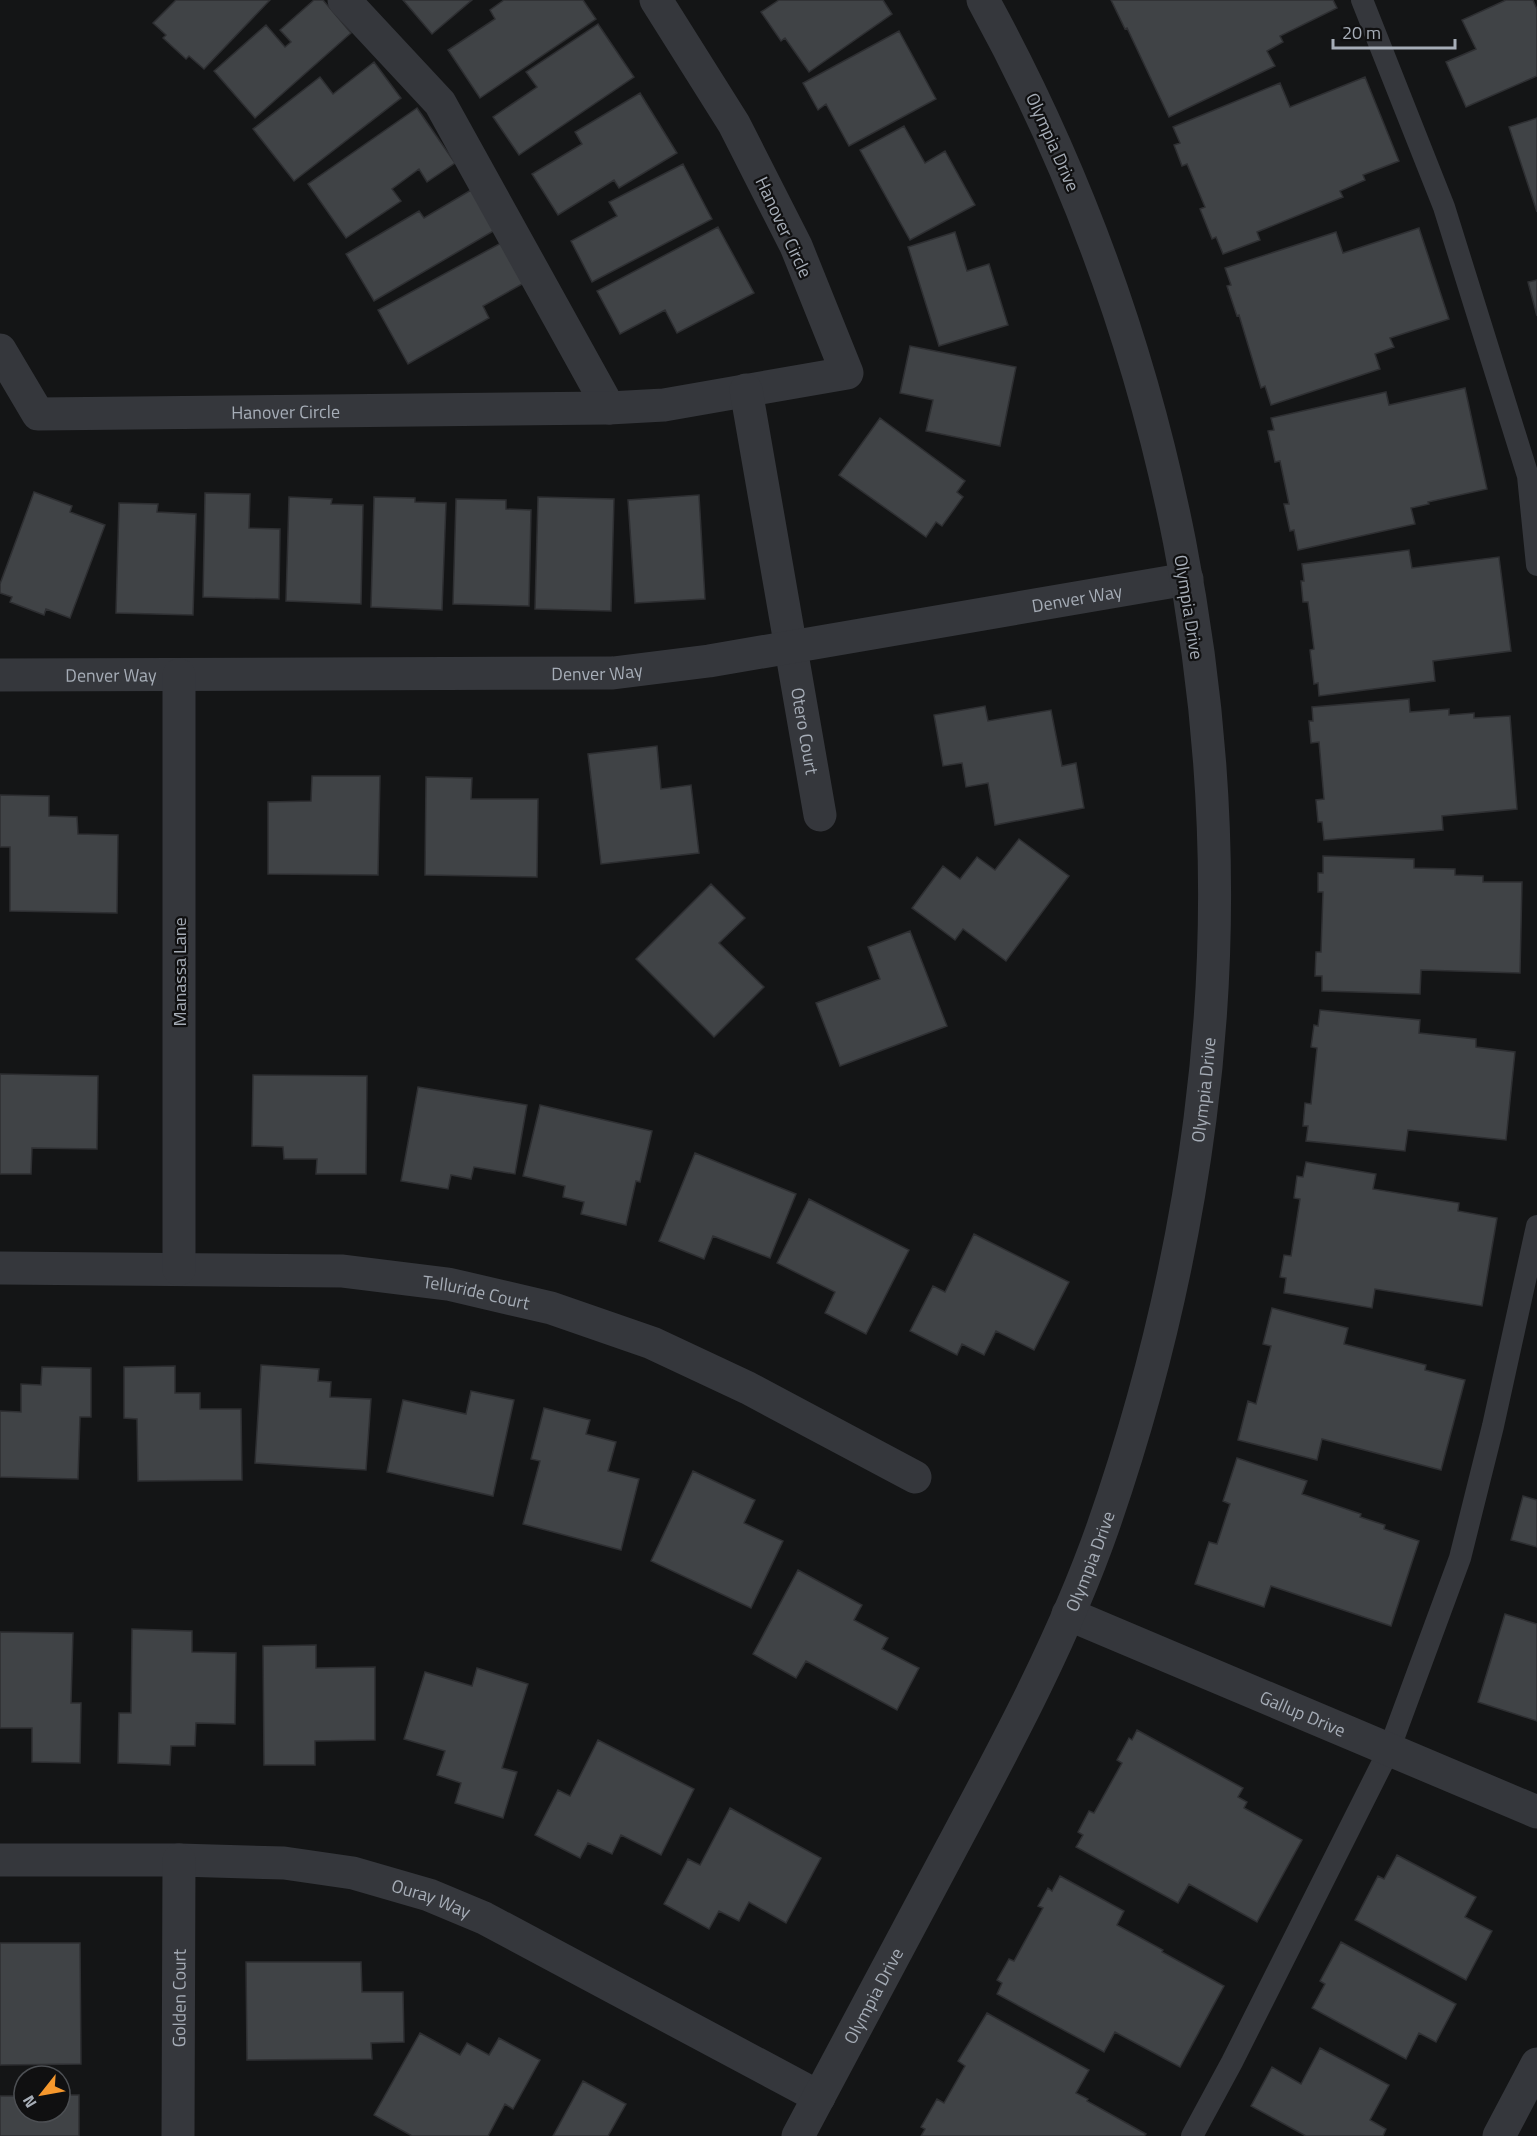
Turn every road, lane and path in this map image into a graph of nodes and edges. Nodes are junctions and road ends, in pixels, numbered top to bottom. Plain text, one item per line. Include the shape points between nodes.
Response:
1 (344, 0) edge
2 (656, 0) edge
3 (983, 0) edge
4 (1362, 0) edge
5 (0, 350) edge
6 (746, 390) junction
7 (609, 408) junction
8 (1537, 565) edge
9 (1187, 579) junction
10 (791, 647) junction
11 (0, 675) edge
12 (179, 675) junction
13 (820, 815) dead end
14 (1537, 1226) edge
15 (0, 1268) edge
16 (179, 1269) junction
17 (915, 1477) dead end
18 (1068, 1614) junction
19 (1389, 1750) junction
20 (1537, 1812) edge
21 (0, 1860) edge
22 (179, 1860) junction
23 (1537, 2064) edge
24 (819, 2097) junction
25 (178, 2136) edge
26 (798, 2136) edge
27 (1192, 2136) edge
28 (1499, 2136) edge

1 - 7 street via 440,103
2 - 6 street, Hanover Circle via 734,124 796,246 846,373
3 - 9 street, Olympia Drive via 1016,60 1065,166 1115,298 1153,421
4 - 8 lane via 1444,207 1527,476
5 - 7 street, Hanover Circle via 38,414
6 - 7 street, Hanover Circle via 664,405
6 - 10 street
9 - 10 street, Denver Way
9 - 18 street, Olympia Drive via 1207,730 1214,859 1212,988 1201,1117 1181,1244 1152,1370 1104,1524
10 - 12 street, Denver Way via 613,673
10 - 13 street, Otero Court
11 - 12 street, Denver Way
12 - 16 street, Manassa Lane
14 - 19 lane via 1460,1558
15 - 16 street, Telluride Court
16 - 17 street, Telluride Court via 343,1271 448,1284 551,1308 652,1343 748,1388
18 - 19 street, Gallup Drive
18 - 24 street, Olympia Drive via 1011,1736
19 - 20 street, Gallup Drive
19 - 27 lane
21 - 22 street, Ouray Way
22 - 24 street, Ouray Way via 284,1863 353,1873 429,1895 484,1918
22 - 25 street, Golden Court
23 - 28 street
24 - 26 street, Olympia Drive

